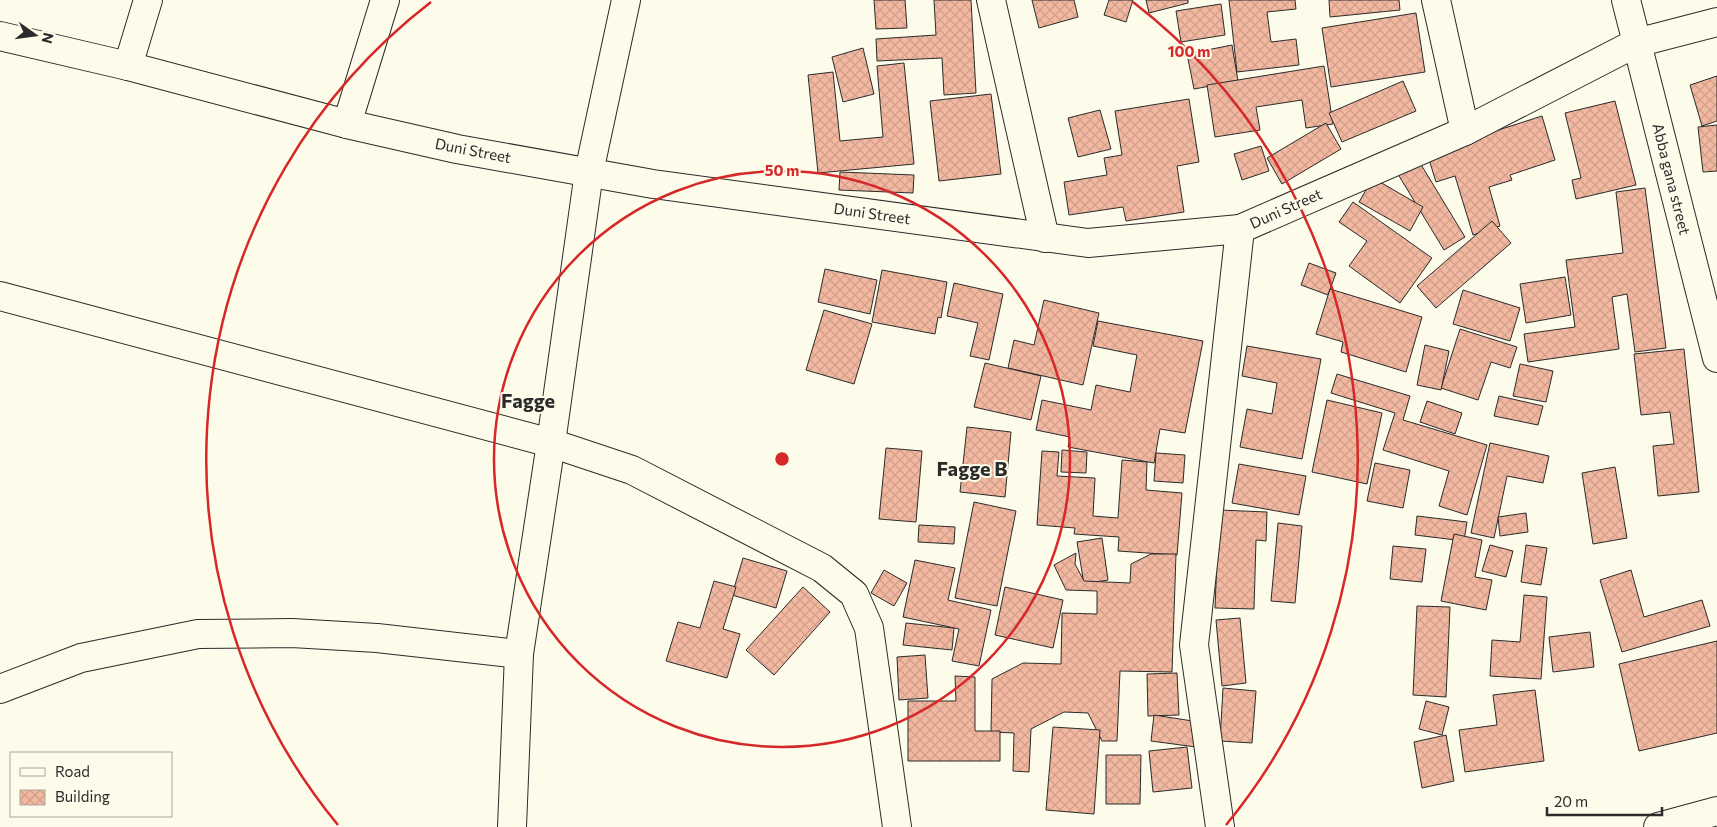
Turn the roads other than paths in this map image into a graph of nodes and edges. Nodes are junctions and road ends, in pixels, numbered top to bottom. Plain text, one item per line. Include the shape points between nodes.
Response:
1 (148, 0) edge
2 (385, 0) edge
3 (626, 0) edge
4 (991, 0) edge
5 (1436, 0) edge
6 (1626, 0) edge
7 (1717, 22) edge
8 (0, 36) edge
9 (1636, 43) junction
10 (128, 66) junction
11 (347, 124) junction
12 (1465, 131) junction
13 (589, 172) junction
14 (1240, 229) junction
15 (1045, 238) junction
16 (0, 296) edge
17 (1717, 358) edge
18 (551, 443) junction
19 (519, 654) junction
20 (0, 689) edge
21 (1717, 811) edge
22 (512, 827) edge
23 (897, 827) edge
24 (1220, 827) edge
25 (1658, 827) edge

1 - 10 street
2 - 11 street
3 - 13 street
4 - 15 street
5 - 12 street
6 - 9 street, Abba gana street
7 - 9 street, Duni Street
8 - 10 street, Duni Street
9 - 12 street, Duni Street
9 - 17 street, Abba gana street
10 - 11 street, Duni Street
11 - 13 street, Duni Street
12 - 14 street, Duni Street
13 - 15 street, Duni Street via 653,184
13 - 18 street
14 - 15 street, Duni Street via 1088,242
14 - 24 street via 1194,645
16 - 18 street
18 - 19 street
18 - 23 street via 632,470 822,568 854,594 869,628
19 - 20 street via 377,638 292,633 198,634 81,658
19 - 22 street
21 - 25 street

